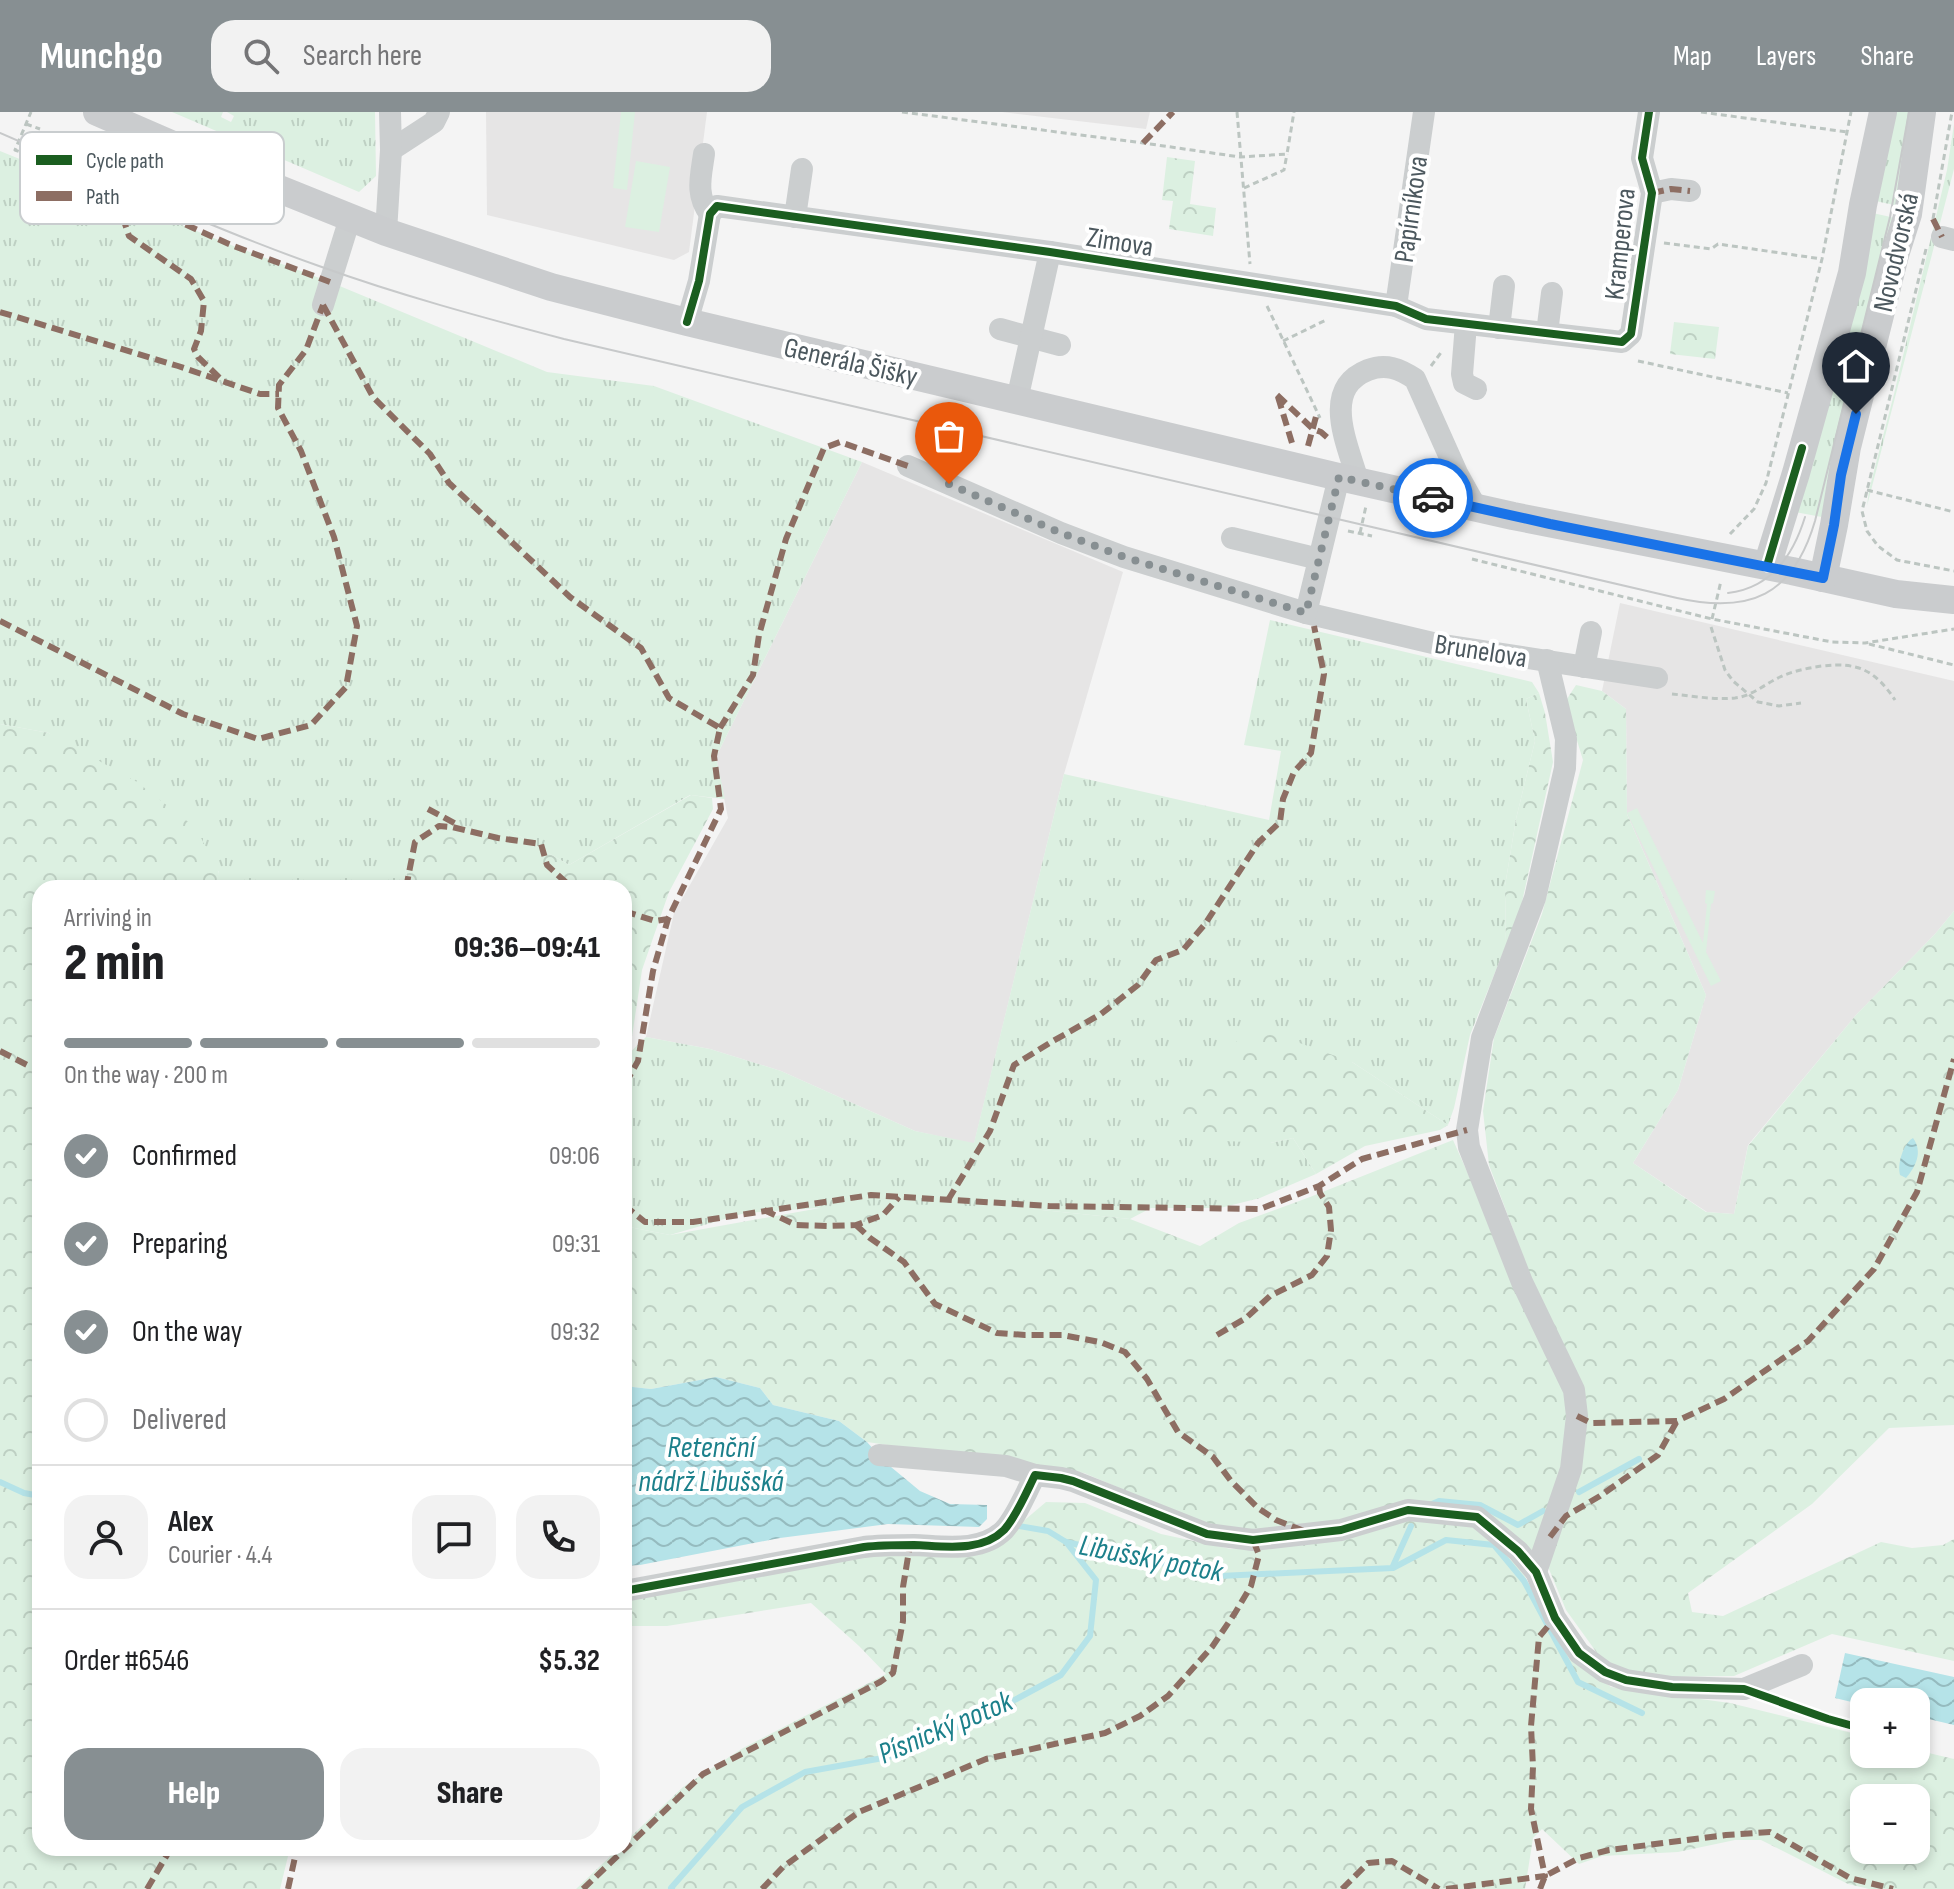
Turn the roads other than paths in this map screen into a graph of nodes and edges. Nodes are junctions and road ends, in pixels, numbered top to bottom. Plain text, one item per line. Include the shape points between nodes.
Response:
1 (97, 112) edge
2 (390, 112) edge
3 (439, 112) edge
4 (1424, 112) edge
5 (1649, 112) edge
6 (1883, 112) edge
7 (1922, 112) edge
8 (143, 132) edge
9 (391, 150) junction
10 (704, 154) dead end
11 (802, 169) dead end
12 (284, 191) edge
13 (1690, 191) dead end
14 (1652, 193) junction
15 (710, 214) junction
16 (795, 217) junction
17 (350, 218) junction
18 (386, 232) junction
19 (1050, 252) junction
20 (1504, 286) dead end
21 (1552, 293) dead end
22 (323, 305) dead end
23 (1396, 306) junction
24 (687, 322) junction
25 (1466, 324) junction
26 (1499, 328) junction
27 (1000, 329) dead end
28 (1547, 333) junction
29 (1631, 334) joint
30 (1032, 337) junction
31 (1060, 345) dead end
32 (1476, 389) dead end
33 (1017, 400) junction
34 (908, 466) dead end
35 (1354, 487) junction
36 (1476, 507) junction
37 (1232, 538) dead end
38 (1319, 559) junction
39 (1767, 566) junction
40 (1823, 578) junction
41 (1954, 600) edge
42 (1306, 613) junction
43 (1591, 632) dead end
44 (1547, 660) junction
45 (1584, 667) junction
46 (1658, 686) road end
47 (879, 1455) dead end
48 (1035, 1475) junction
49 (1536, 1572) junction
50 (632, 1590) edge
51 (1802, 1665) dead end

1 - 8 main road, Generála Šišky
2 - 9 street
3 - 9 street via 434,122
4 - 23 street, Papírníkova
5 - 14 street, Kramperova via 1642,158
6 - 39 main road, Novodvorská via 1852,273
7 - 40 main road, Novodvorská via 1908,214 1847,447
9 - 18 street
10 - 15 street via 700,192
11 - 16 street
12 - 17 main road, Generála Šišky
13 - 14 street
14 - 29 street, Kramperova
15 - 16 street, Zimova via 717,206
15 - 24 street
16 - 19 street, Zimova
17 - 18 main road, Generála Šišky
17 - 22 street
18 - 24 main road, Generála Šišky via 551,287
19 - 23 street, Zimova
19 - 30 street
20 - 26 street
21 - 28 street
23 - 25 street, Zimova via 1426,319
24 - 33 main road, Generála Šišky
25 - 26 street, Zimova
25 - 32 street via 1462,374 1464,383
26 - 28 street, Zimova
27 - 30 street
28 - 29 street, Zimova via 1622,342
30 - 31 street
30 - 33 street
33 - 35 main road, Generála Šišky
34 - 42 street, Brunelova via 1124,557
35 - 36 main road, Generála Šišky
35 - 36 street via 1340,403 1357,376 1387,366 1415,379
35 - 38 street via 1327,526
36 - 39 main road, Generála Šišky
37 - 38 street
38 - 42 street
39 - 40 main road, Generála Šišky
40 - 41 main road, Generála Šišky
42 - 44 street, Brunelova via 1437,644
43 - 45 street
44 - 45 street, Brunelova
44 - 49 street via 1566,739 1565,768 1535,898 1482,1038 1467,1130 1522,1282 1574,1390 1571,1469
45 - 46 street, Brunelova
47 - 48 street via 1006,1466
48 - 49 street via 1073,1481 1207,1534 1253,1540 1341,1530 1408,1510 1477,1517
48 - 50 street via 1012,1517 990,1539 971,1545 877,1546
49 - 51 street via 1555,1618 1579,1653 1626,1680 1744,1689

